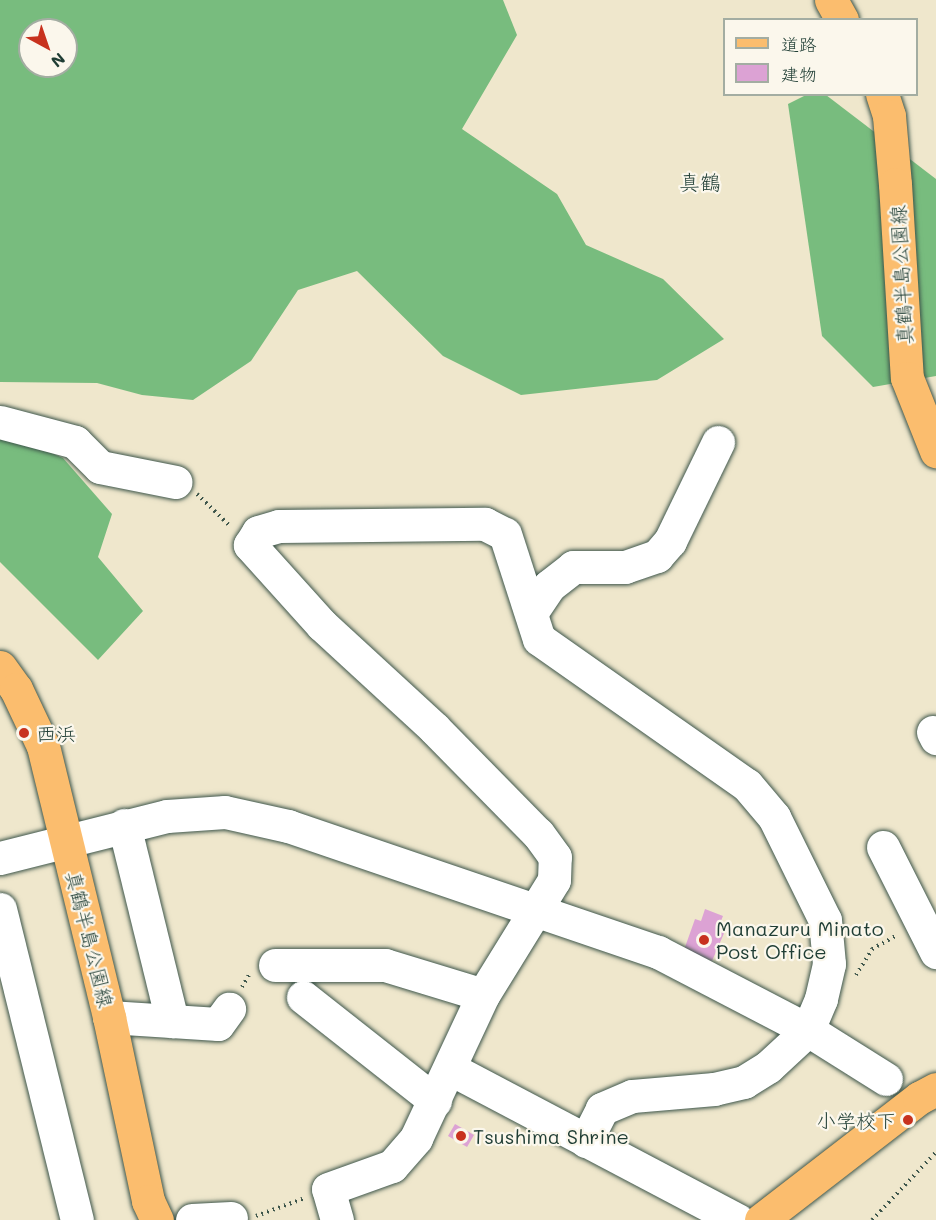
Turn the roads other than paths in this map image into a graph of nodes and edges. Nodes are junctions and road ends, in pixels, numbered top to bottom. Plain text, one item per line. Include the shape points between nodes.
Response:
1 (831, 0) edge
2 (841, 18) edge
3 (883, 96) edge
4 (0, 422) edge
5 (718, 442) dead end
6 (936, 451) edge
7 (176, 482) road end
8 (533, 610) junction
9 (0, 667) edge
10 (124, 825) junction
11 (66, 840) junction
12 (883, 847) dead end
13 (0, 858) edge
14 (536, 908) junction
15 (0, 909) edge
16 (936, 952) edge
17 (275, 965) dead end
18 (483, 995) junction
19 (303, 997) dead end
20 (229, 1009) dead end
21 (109, 1017) junction
22 (172, 1021) junction
23 (808, 1030) junction
24 (451, 1069) junction
25 (886, 1078) dead end
26 (930, 1098) edge
27 (435, 1101) junction
28 (586, 1141) junction
29 (231, 1218) road end
30 (77, 1220) edge
31 (157, 1220) edge
32 (192, 1220) edge
33 (337, 1220) edge
34 (738, 1220) edge
35 (761, 1220) edge

1 - 2 main road
3 - 6 main road, 真鶴半島公園線 via 889,116 895,184 907,378
4 - 7 street via 75,442 100,467
5 - 8 street via 670,541 657,556 625,567 573,567 549,586
8 - 14 street via 505,534 485,524 279,526 258,532 250,545 322,625 434,728 538,834 555,857 554,880
8 - 23 street via 539,639 747,785 774,817 825,920 829,964
9 - 11 main road, 真鶴半島公園線 via 33,721
10 - 11 street
10 - 14 street via 167,816 225,812 288,826
10 - 22 street
11 - 13 street
11 - 21 main road, 真鶴半島公園線
12 - 16 street
14 - 18 street
14 - 23 street via 658,952
15 - 30 street
17 - 18 street via 385,965
18 - 24 street
19 - 27 street
20 - 22 street via 218,1024
21 - 22 street
21 - 31 main road, 真鶴半島公園線 via 148,1201
23 - 25 street
23 - 28 street via 768,1067 744,1082 714,1089 632,1096 602,1109
24 - 27 street
24 - 28 street
26 - 35 main road
27 - 33 street via 416,1138 392,1166 328,1189
28 - 34 street
29 - 32 street

